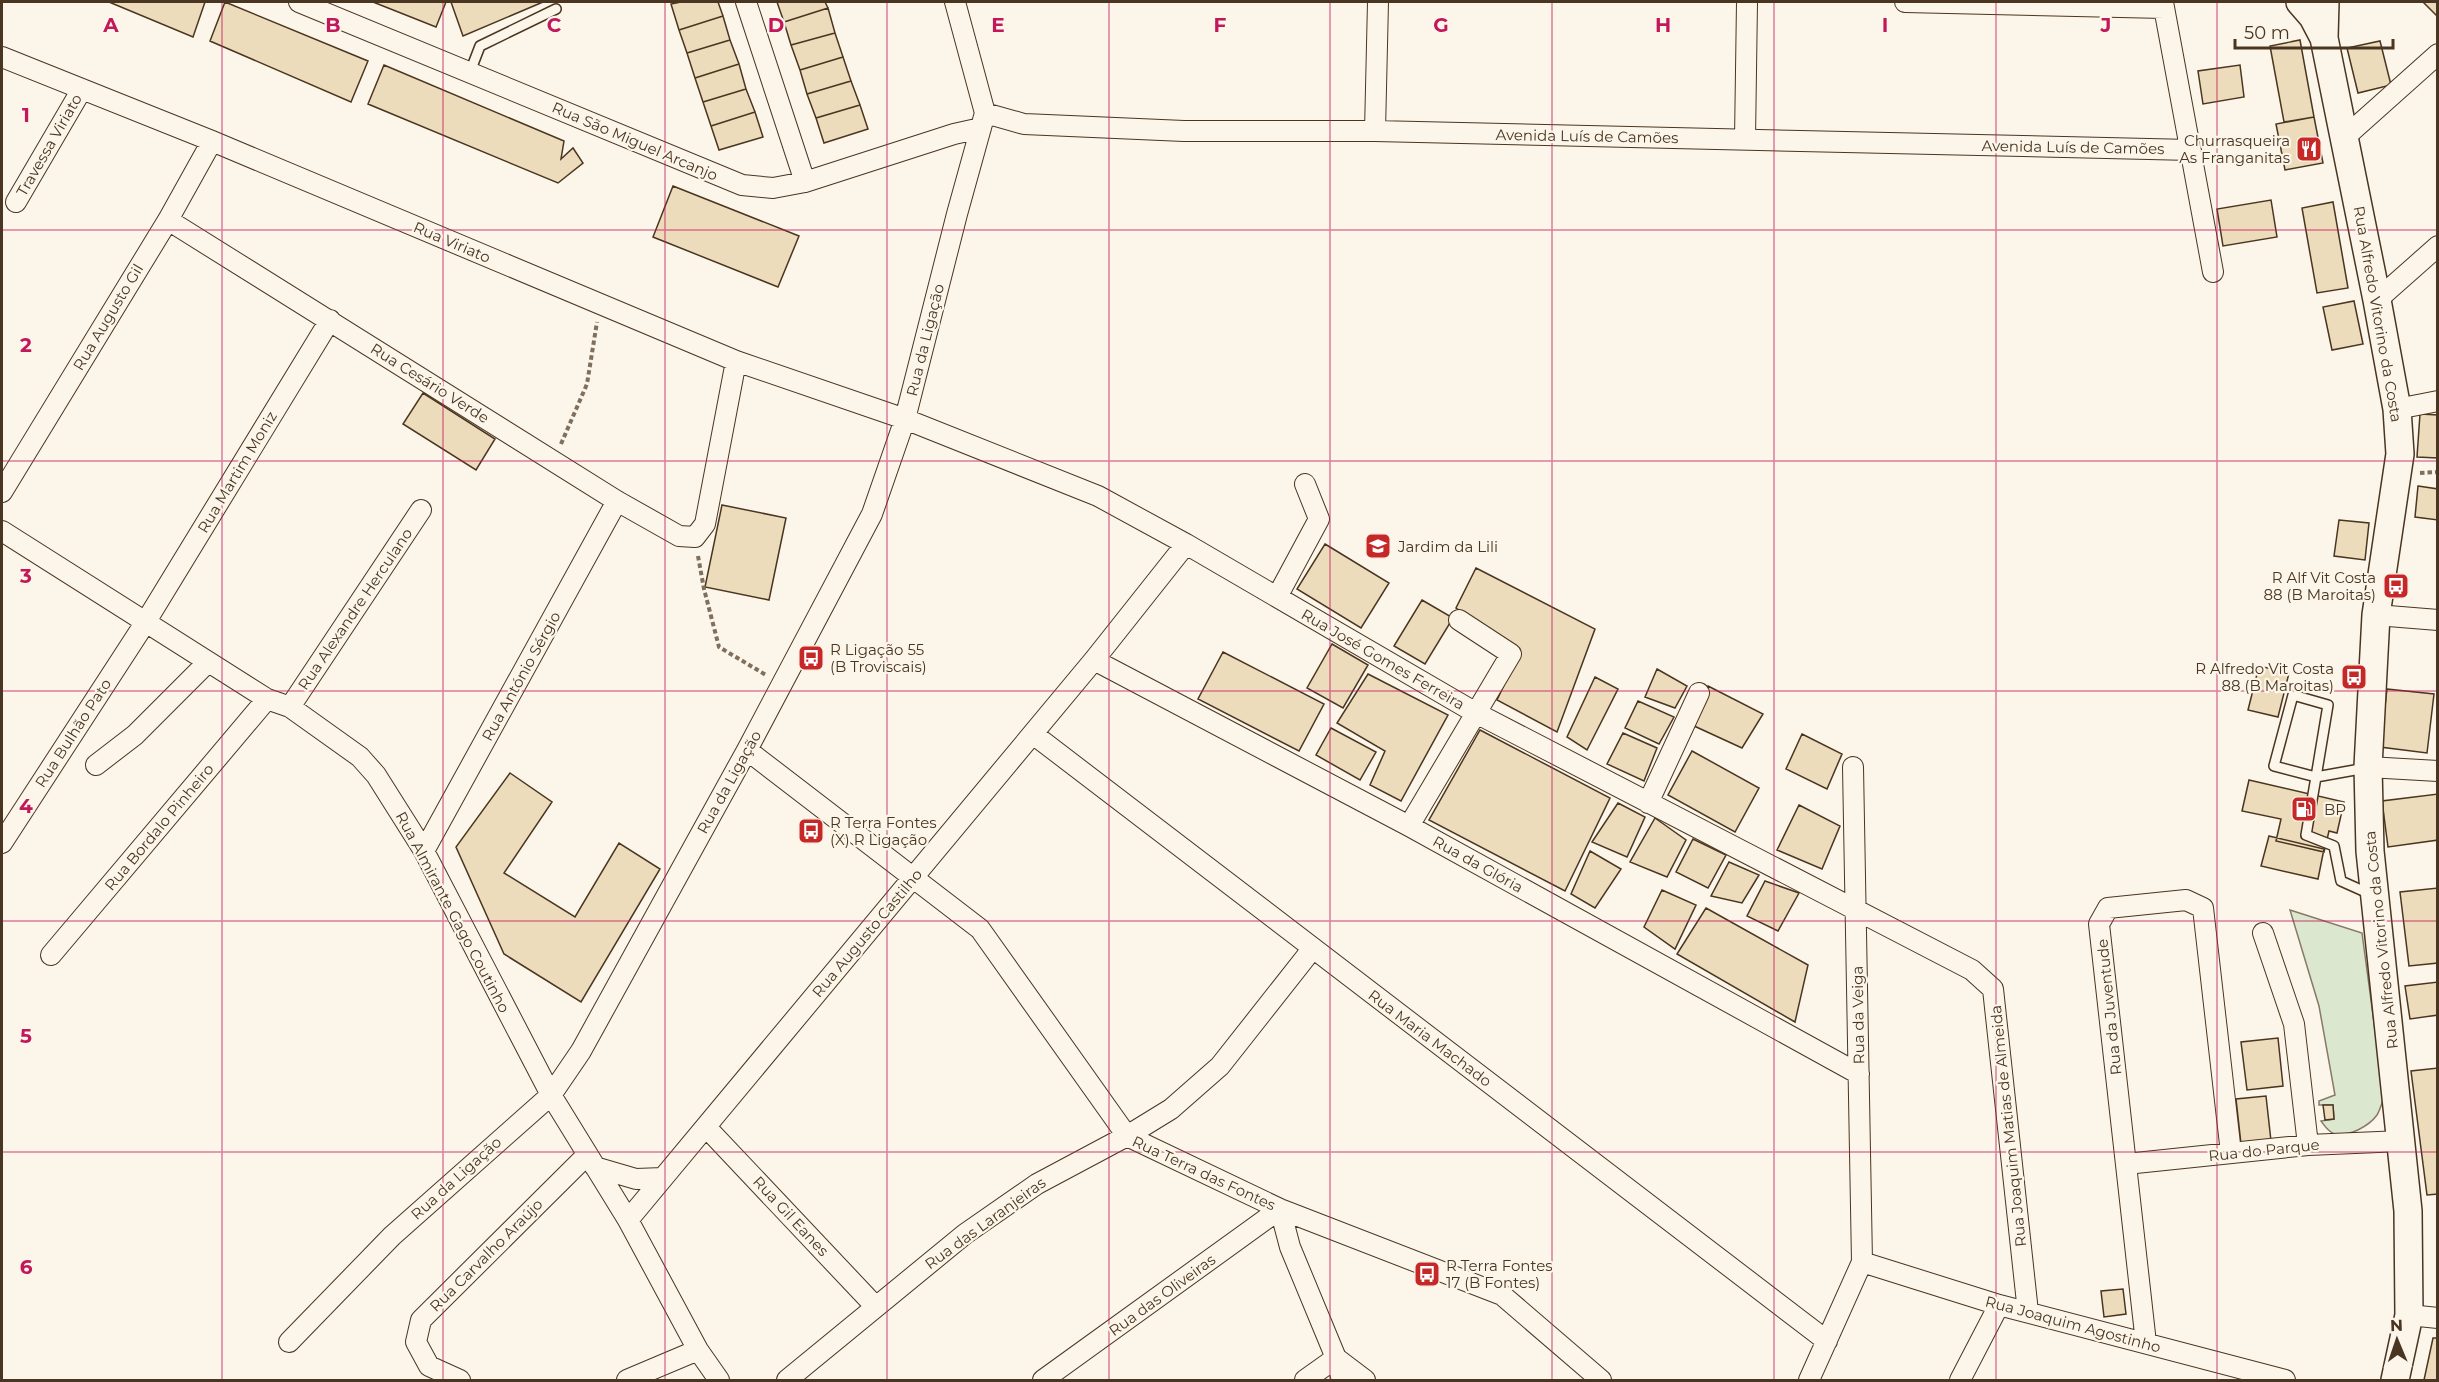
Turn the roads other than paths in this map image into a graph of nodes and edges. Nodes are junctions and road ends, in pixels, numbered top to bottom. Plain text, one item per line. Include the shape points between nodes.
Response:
1 (299, 2) edge
2 (746, 2) edge
3 (955, 2) edge
4 (1378, 2) edge
5 (1747, 2) edge
6 (1905, 2) edge
7 (2300, 2) edge
8 (2325, 2) edge
9 (2163, 4) edge
10 (556, 9) dead end
11 (2324, 38) junction
12 (2438, 54) edge
13 (2, 57) edge
14 (470, 72) junction
15 (82, 89) junction
16 (983, 121) junction
17 (1375, 131) junction
18 (2344, 137) junction
19 (1745, 139) junction
20 (212, 141) junction
21 (2191, 150) junction
22 (804, 182) junction
23 (16, 202) dead end
24 (168, 220) junction
25 (2438, 246) edge
26 (2213, 272) dead end
27 (2377, 300) junction
28 (330, 320) junction
29 (736, 361) junction
30 (2438, 401) edge
31 (2397, 409) junction
32 (905, 419) junction
33 (1305, 483) dead end
34 (2, 492) edge
35 (618, 501) junction
36 (421, 510) dead end
37 (2, 531) edge
38 (1186, 544) junction
39 (1277, 597) junction
40 (2376, 615) junction
41 (1460, 620) dead end
42 (2438, 620) edge
43 (145, 623) junction
44 (1094, 660) junction
45 (208, 662) junction
46 (1699, 693) dead end
47 (267, 699) junction
48 (290, 707) junction
49 (1476, 713) junction
50 (1033, 734) junction
51 (747, 750) junction
52 (96, 765) dead end
53 (1853, 767) dead end
54 (2368, 767) junction
55 (2438, 771) edge
56 (2316, 777) junction
57 (1648, 803) junction
58 (1408, 826) junction
59 (2, 843) edge
60 (424, 851) junction
61 (914, 877) junction
62 (2375, 896) junction
63 (1856, 911) junction
64 (2263, 933) dead end
65 (1313, 948) junction
66 (51, 955) dead end
67 (1859, 1074) junction
68 (551, 1095) junction
69 (706, 1127) junction
70 (1127, 1136) junction
71 (2402, 1141) junction
72 (2308, 1145) junction
73 (2231, 1153) junction
74 (591, 1161) junction
75 (2126, 1164) junction
76 (663, 1178) junction
77 (1280, 1209) junction
78 (628, 1220) junction
79 (1862, 1262) junction
80 (1999, 1305) junction
81 (875, 1306) junction
82 (2028, 1312) junction
83 (2409, 1315) junction
84 (2438, 1318) edge
85 (1827, 1341) junction
86 (289, 1342) dead end
87 (2146, 1343) junction
88 (698, 1350) junction
89 (1336, 1358) junction
90 (460, 1380) edge
91 (627, 1380) edge
92 (719, 1380) edge
93 (786, 1380) edge
94 (1044, 1380) edge
95 (1305, 1380) edge
96 (1342, 1380) edge
97 (1365, 1380) edge
98 (1601, 1380) edge
99 (1809, 1380) edge
100 (1960, 1380) edge
101 (2285, 1380) edge
102 (2395, 1380) edge

1 - 14 street, Rua São Miguel Arcanjo
2 - 22 street
3 - 16 street
4 - 17 street
5 - 19 street
6 - 9 street
7 - 11 street
8 - 11 street, Rua Alfredo Vitorino da Costa
9 - 21 street
10 - 14 lane via 480,46
11 - 18 street, Rua Alfredo Vitorino da Costa
12 - 18 street
13 - 15 street, Rua Viriato
14 - 22 street, Rua São Miguel Arcanjo via 742,185 773,188
15 - 20 street, Rua Viriato
15 - 23 street, Travessa Viriato
16 - 17 street, Avenida Luís de Camões via 1185,131
16 - 22 street, Rua São Miguel Arcanjo
16 - 32 street, Rua da Ligação
17 - 19 street, Avenida Luís de Camões
18 - 27 street, Rua Alfredo Vitorino da Costa
19 - 21 street, Avenida Luís de Camões
20 - 24 street, Rua Augusto Gil
20 - 29 street, Rua Viriato
21 - 26 street
24 - 28 street, Rua Cesário Verde
24 - 34 street, Rua Augusto Gil
25 - 27 street
27 - 31 street, Rua Alfredo Vitorino da Costa
28 - 35 street, Rua Cesário Verde
28 - 43 street, Rua Martim Moniz
29 - 32 street, Rua Viriato
29 - 35 street, Rua Cesário Verde via 705,524 695,537 679,536
30 - 31 street
31 - 40 street, Rua Alfredo Vitorino da Costa via 2400,454
32 - 38 street, Rua José Gomes Ferreira via 1098,496
32 - 51 street, Rua da Ligação via 872,514
33 - 39 street via 1319,519
35 - 60 street, Rua António Sérgio
36 - 48 street, Rua Alexandre Herculano
37 - 43 street, Rua Almirante Gago Coutinho
38 - 39 street, Rua José Gomes Ferreira
38 - 44 street, Rua Augusto Castilho
39 - 49 street, Rua José Gomes Ferreira
40 - 42 street
40 - 54 street, Rua Alfredo Vitorino da Costa
41 - 49 street via 1511,654
43 - 45 street, Rua Almirante Gago Coutinho
43 - 59 street, Rua Bulhão Pato
44 - 50 street, Rua Augusto Castilho
44 - 58 street, Rua da Glória
45 - 47 street, Rua Almirante Gago Coutinho
45 - 52 street via 135,735
46 - 57 street
47 - 48 street, Rua Almirante Gago Coutinho
47 - 66 street, Rua Bordalo Pinheiro
48 - 60 street, Rua Almirante Gago Coutinho via 360,757 376,775
49 - 57 street, Rua José Gomes Ferreira
49 - 58 street
50 - 61 street, Rua Augusto Castilho
50 - 65 street, Rua Maria Machado
51 - 61 street, Rua Terra das Fontes
51 - 68 street, Rua da Ligação via 580,1051
53 - 63 street, Rua da Veiga
54 - 55 street
54 - 56 lane
54 - 62 street, Rua Alfredo Vitorino da Costa
56 - 56 lane via 2274,766 2293,695 2328,705
56 - 62 lane via 2306,835 2334,846 2341,881
57 - 63 street, Rua José Gomes Ferreira
58 - 67 street, Rua da Glória
60 - 68 street, Rua Almirante Gago Coutinho
61 - 69 street, Rua Augusto Castilho
61 - 70 street, Rua Terra das Fontes via 980,929
62 - 71 street, Rua Alfredo Vitorino da Costa
63 - 67 street, Rua da Veiga
63 - 82 street, Rua Joaquim Matias de Almeida via 1972,970 1992,989
64 - 72 street via 2294,1024
65 - 70 street, Rua das Laranjeiras via 1220,1066 1171,1109
65 - 85 street, Rua Maria Machado
67 - 79 street, Rua da Veiga
68 - 74 street, Rua Almirante Gago Coutinho
68 - 86 street, Rua da Ligação via 392,1236
69 - 76 street, Rua Augusto Castilho
69 - 81 street, Rua Gil Eanes
70 - 77 street, Rua Terra das Fontes
70 - 81 street, Rua das Laranjeiras via 1036,1184 965,1234
71 - 72 street, Rua do Parque
71 - 83 street, Rua Alfredo Vitorino da Costa via 2408,1211
72 - 73 street, Rua do Parque
73 - 75 street, Rua do Parque
73 - 75 street, Rua da Juventude via 2203,908 2186,900 2141,904 2108,908 2099,924
74 - 76 street via 636,1179
74 - 78 street, Rua Almirante Gago Coutinho
74 - 90 street, Rua Carvalho Araújo via 421,1320 416,1342 429,1366
75 - 87 street, Rua da Juventude
76 - 78 street, Rua Augusto Castilho
77 - 89 street via 1290,1247
77 - 94 street, Rua das Oliveiras
77 - 98 street, Rua Terra das Fontes via 1502,1295
78 - 88 street, Rua Almirante Gago Coutinho
79 - 80 street, Rua Joaquim Agostinho
79 - 85 street
80 - 82 street, Rua Joaquim Agostinho
80 - 100 street
81 - 93 street, Rua das Laranjeiras
82 - 87 street, Rua Joaquim Agostinho
83 - 84 street
83 - 102 street, Rua Alfredo Vitorino da Costa
85 - 99 street
87 - 101 street, Rua Joaquim Agostinho
88 - 91 street
88 - 92 street, Rua Almirante Gago Coutinho
89 - 95 street
89 - 96 street
89 - 97 street

